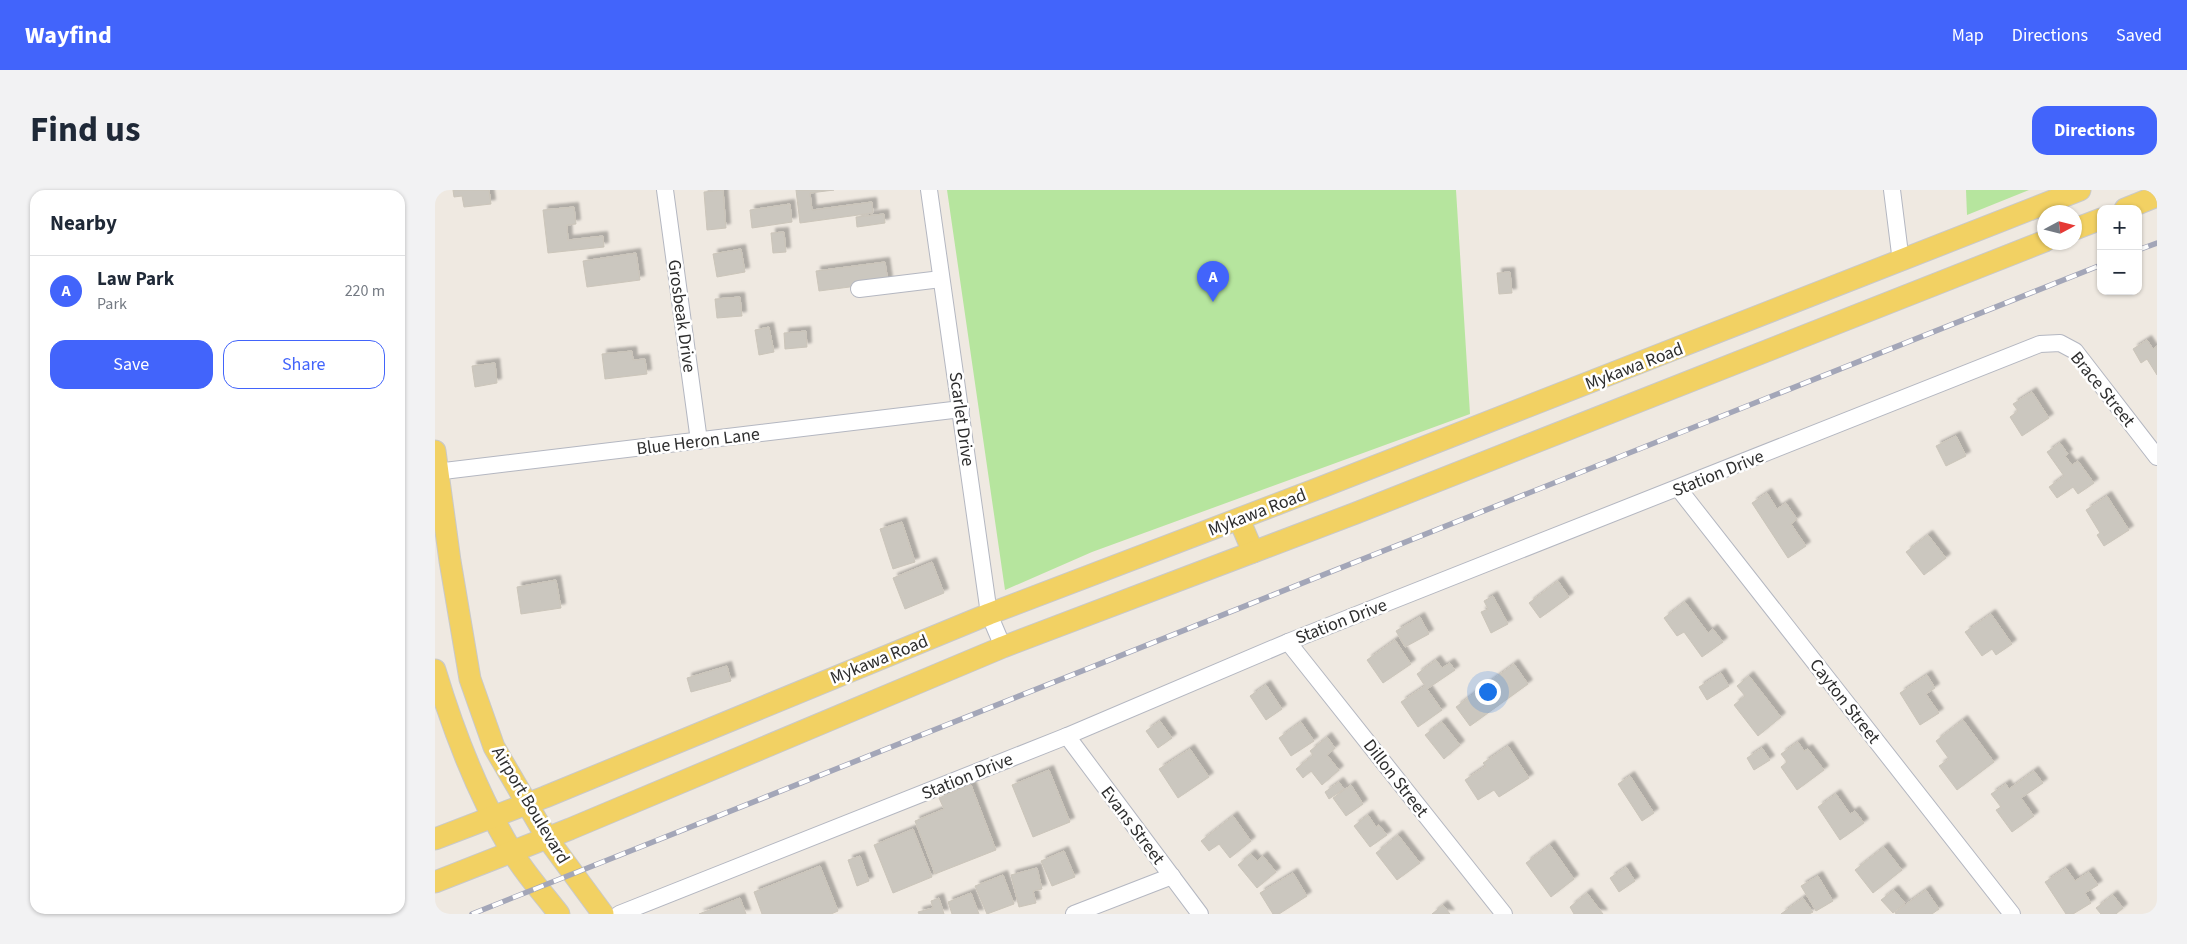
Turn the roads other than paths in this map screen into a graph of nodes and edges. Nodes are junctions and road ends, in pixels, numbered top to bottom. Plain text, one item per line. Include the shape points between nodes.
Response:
1 (665, 190) edge
2 (929, 190) edge
3 (1892, 190) edge
4 (2080, 190) edge
5 (2157, 196) edge
6 (2135, 205) edge
7 (2097, 220) edge
8 (1999, 223) junction
9 (2082, 226) edge
10 (2037, 244) edge
11 (2011, 255) junction
12 (1901, 262) junction
13 (941, 279) junction
14 (859, 289) dead end
15 (1733, 328) junction
16 (2067, 346) joint
17 (1743, 360) junction
18 (961, 409) junction
19 (699, 441) junction
20 (2157, 457) edge
21 (436, 465) edge
22 (1678, 488) junction
23 (1239, 519) junction
24 (1253, 552) junction
25 (989, 614) junction
26 (1288, 642) junction
27 (1003, 647) junction
28 (435, 670) edge
29 (1067, 736) junction
30 (526, 804) junction
31 (493, 816) junction
32 (547, 838) junction
33 (435, 839) edge
34 (511, 851) junction
35 (1172, 876) junction
36 (435, 882) edge
37 (559, 914) edge
38 (603, 914) edge
39 (619, 914) edge
40 (1074, 914) edge
41 (1200, 914) edge
42 (1504, 914) edge
43 (2012, 914) edge

1 - 19 street, Grosbeak Drive
2 - 13 street, Scarlet Drive
3 - 12 street
4 - 8 main road, Mykawa Road
5 - 6 main road
7 - 9 main road
8 - 11 main road
8 - 12 main road, Mykawa Road
10 - 11 main road, Mykawa Road
11 - 17 main road, Mykawa Road
12 - 15 main road, Mykawa Road
13 - 14 street
13 - 18 street, Scarlet Drive
15 - 17 main road
15 - 23 main road, Mykawa Road
16 - 20 street, Brace Street via 2075,351
16 - 22 street, Station Drive via 2040,344
17 - 24 main road, Mykawa Road
18 - 19 street, Blue Heron Lane
18 - 25 street, Scarlet Drive
19 - 21 street, Blue Heron Lane
21 - 30 main road, Airport Boulevard via 470,679 494,747
22 - 26 street, Station Drive
22 - 43 street, Cayton Street
23 - 24 main road
23 - 25 main road, Mykawa Road
24 - 27 main road, Mykawa Road
25 - 27 street, Scarlet Drive
25 - 30 main road, Mykawa Road
26 - 29 street, Station Drive
26 - 42 street, Dillon Street
27 - 32 main road, Mykawa Road
28 - 31 main road, Airport Boulevard via 464,757
29 - 35 street, Evans Street
29 - 39 street, Station Drive
30 - 31 main road, Mykawa Road
30 - 32 main road, Airport Boulevard
31 - 33 main road, Mykawa Road
31 - 34 main road, Airport Boulevard
32 - 34 main road, Mykawa Road
32 - 38 main road, Airport Boulevard
34 - 36 main road, Mykawa Road
34 - 37 main road, Airport Boulevard
35 - 40 street
35 - 41 street, Evans Street

